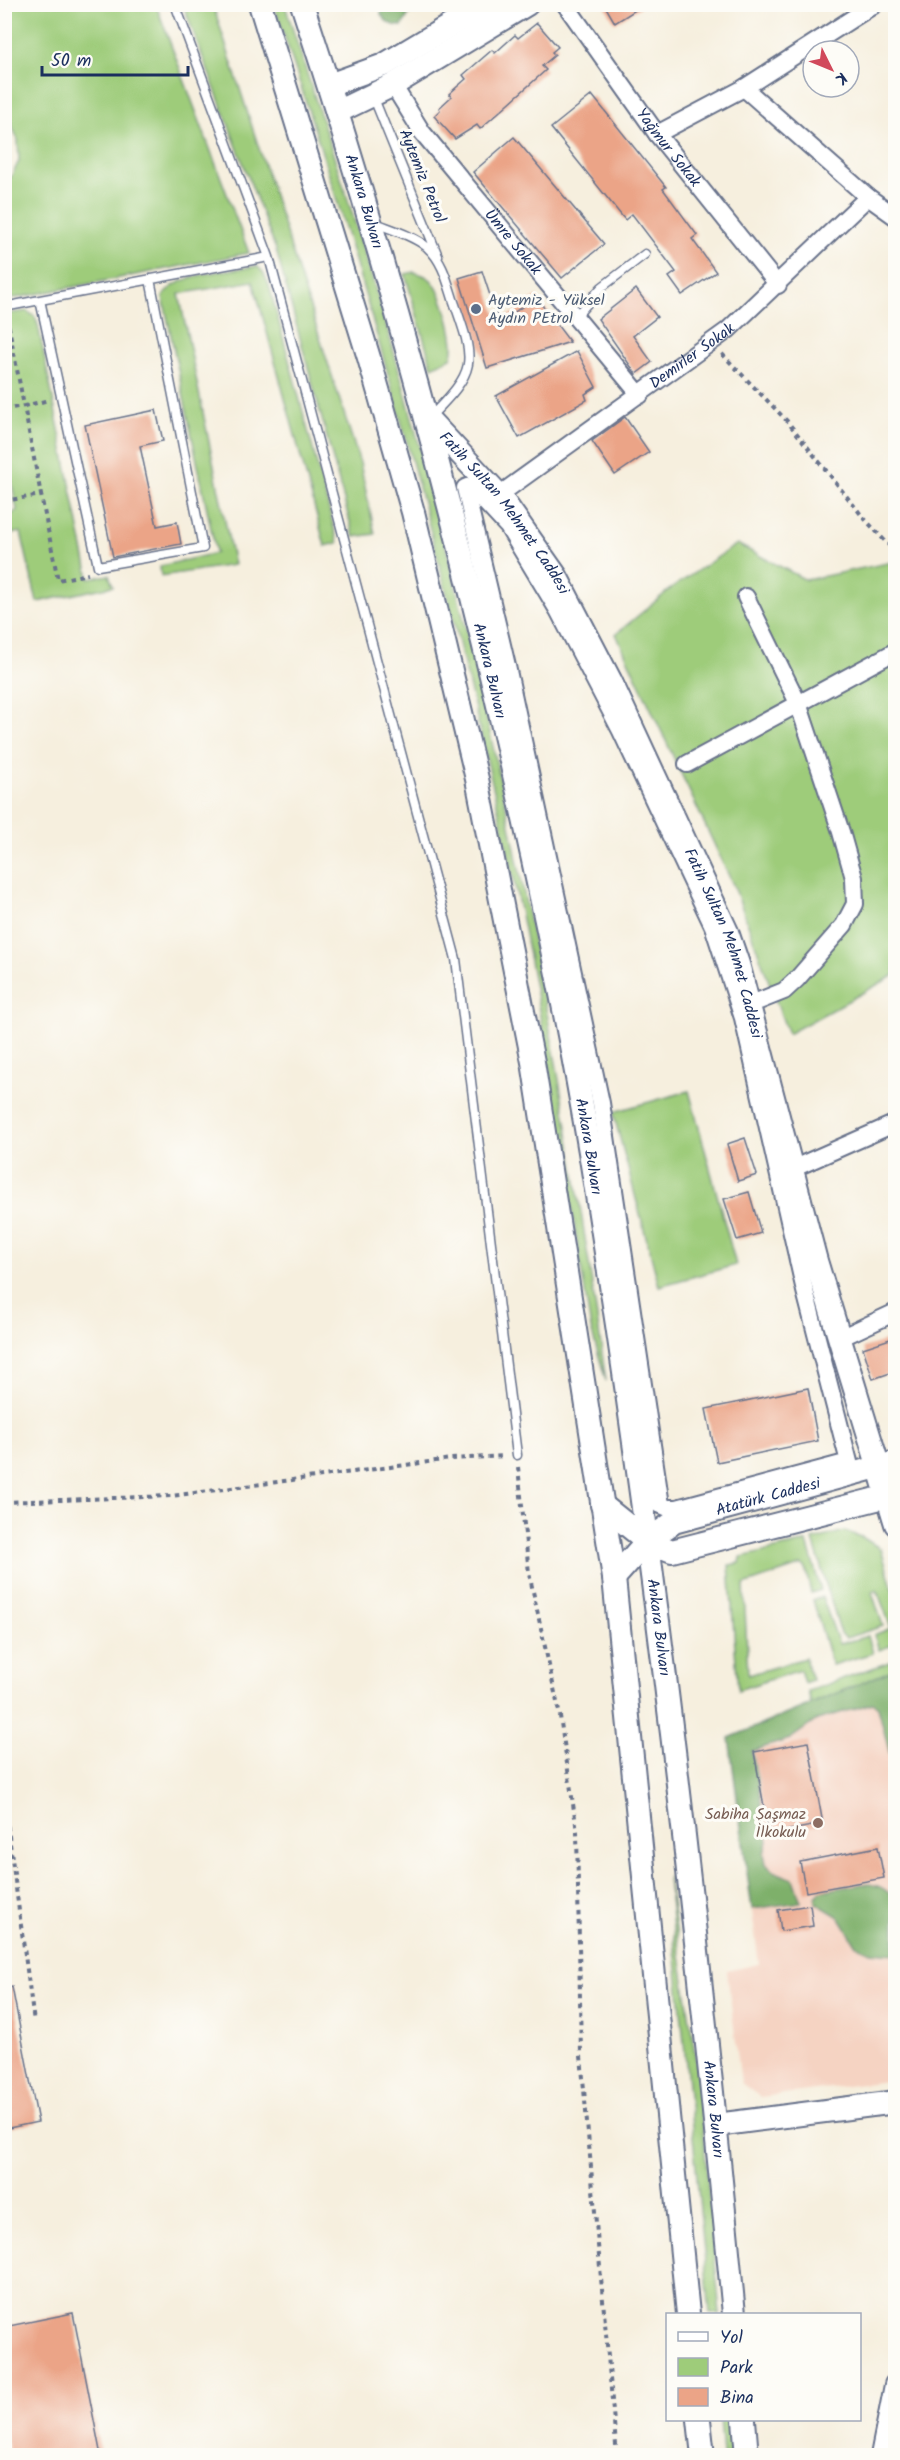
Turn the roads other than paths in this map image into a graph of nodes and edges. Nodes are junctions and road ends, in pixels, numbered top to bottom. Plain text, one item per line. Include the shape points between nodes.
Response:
1 (175, 4) edge
2 (260, 4) edge
3 (302, 4) edge
4 (486, 4) edge
5 (527, 4) edge
6 (565, 4) edge
7 (875, 4) edge
8 (329, 85) junction
9 (744, 88) junction
10 (383, 90) junction
11 (337, 112) junction
12 (657, 134) junction
13 (868, 197) junction
14 (896, 217) edge
15 (369, 221) junction
16 (645, 254) dead end
17 (269, 257) junction
18 (443, 268) junction
19 (150, 279) junction
20 (778, 285) junction
21 (40, 300) junction
22 (5, 307) edge
23 (576, 316) junction
24 (640, 395) junction
25 (428, 419) junction
26 (499, 495) junction
27 (746, 597) dead end
28 (896, 651) edge
29 (798, 703) junction
30 (687, 764) dead end
31 (749, 1005) junction
32 (896, 1124) edge
33 (792, 1169) junction
34 (805, 1291) joint
35 (896, 1312) edge
36 (838, 1340) junction
37 (517, 1455) road end
38 (887, 1465) edge
39 (891, 1496) edge
40 (602, 1505) junction
41 (896, 1524) edge
42 (647, 1541) junction
43 (614, 1578) junction
44 (896, 2102) edge
45 (716, 2125) junction
46 (688, 2313) edge
47 (734, 2313) edge
48 (896, 2385) edge
49 (699, 2421) edge
50 (744, 2421) edge
51 (703, 2456) edge
52 (747, 2456) edge
53 (882, 2456) edge

1 - 17 lane
2 - 40 main road via 413,512 477,778 533,1062
3 - 8 main road, Ankara Bulvarı
4 - 8 main road via 384,65
5 - 10 main road
6 - 12 street, Yağmur Sokak
7 - 9 street
8 - 11 main road, Ankara Bulvarı
9 - 12 street
9 - 13 street
10 - 11 main road
10 - 18 lane, Aytemiz Petrol
10 - 23 street, Ümre Sokak
11 - 15 main road, Ankara Bulvarı
12 - 20 street, Yağmur Sokak
13 - 14 street
13 - 20 street, Demirler Sokak
15 - 18 lane, Aytemiz Petrol via 426,246
15 - 25 main road, Ankara Bulvarı
16 - 23 lane via 602,287
17 - 19 lane
17 - 37 lane via 456,959
18 - 25 lane, Aytemiz Petrol via 470,348 470,359 457,391
19 - 21 lane
19 - 21 lane via 203,548 98,566
20 - 24 street, Demirler Sokak via 711,343
21 - 22 lane
23 - 24 street, Ümre Sokak
24 - 26 street, Demirler Sokak
25 - 26 main road, Fatih Sultan Mehmet Caddesi
25 - 42 main road, Ankara Bulvarı via 540,888 590,1149
26 - 31 main road, Fatih Sultan Mehmet Caddesi via 556,576 610,680 727,932
27 - 29 street
28 - 29 street
29 - 30 street
29 - 31 street via 841,832 854,878 855,904 844,925 797,979 784,991
31 - 33 main road, Fatih Sultan Mehmet Caddesi
32 - 33 street
33 - 36 main road, Fatih Sultan Mehmet Caddesi
34 - 34 street via 849,1462 677,1508 661,1505 601,1103 510,677 465,488 470,486 501,517 558,610 621,731 713,926 743,1018
35 - 36 street
36 - 38 main road, Fatih Sultan Mehmet Caddesi
38 - 39 main road, Fatih Sultan Mehmet Caddesi
38 - 42 main road, Atatürk Caddesi via 691,1515 661,1529
39 - 41 main road, Fatih Sultan Mehmet Caddesi
39 - 42 main road, Atatürk Caddesi via 683,1550 664,1550
40 - 42 main road, Atatürk Caddesi
40 - 43 main road
42 - 43 main road, Atatürk Caddesi
42 - 45 main road, Ankara Bulvarı via 702,1977
43 - 46 main road
44 - 45 main road
45 - 47 main road, Ankara Bulvarı
48 - 53 main road
49 - 51 main road
50 - 52 main road

